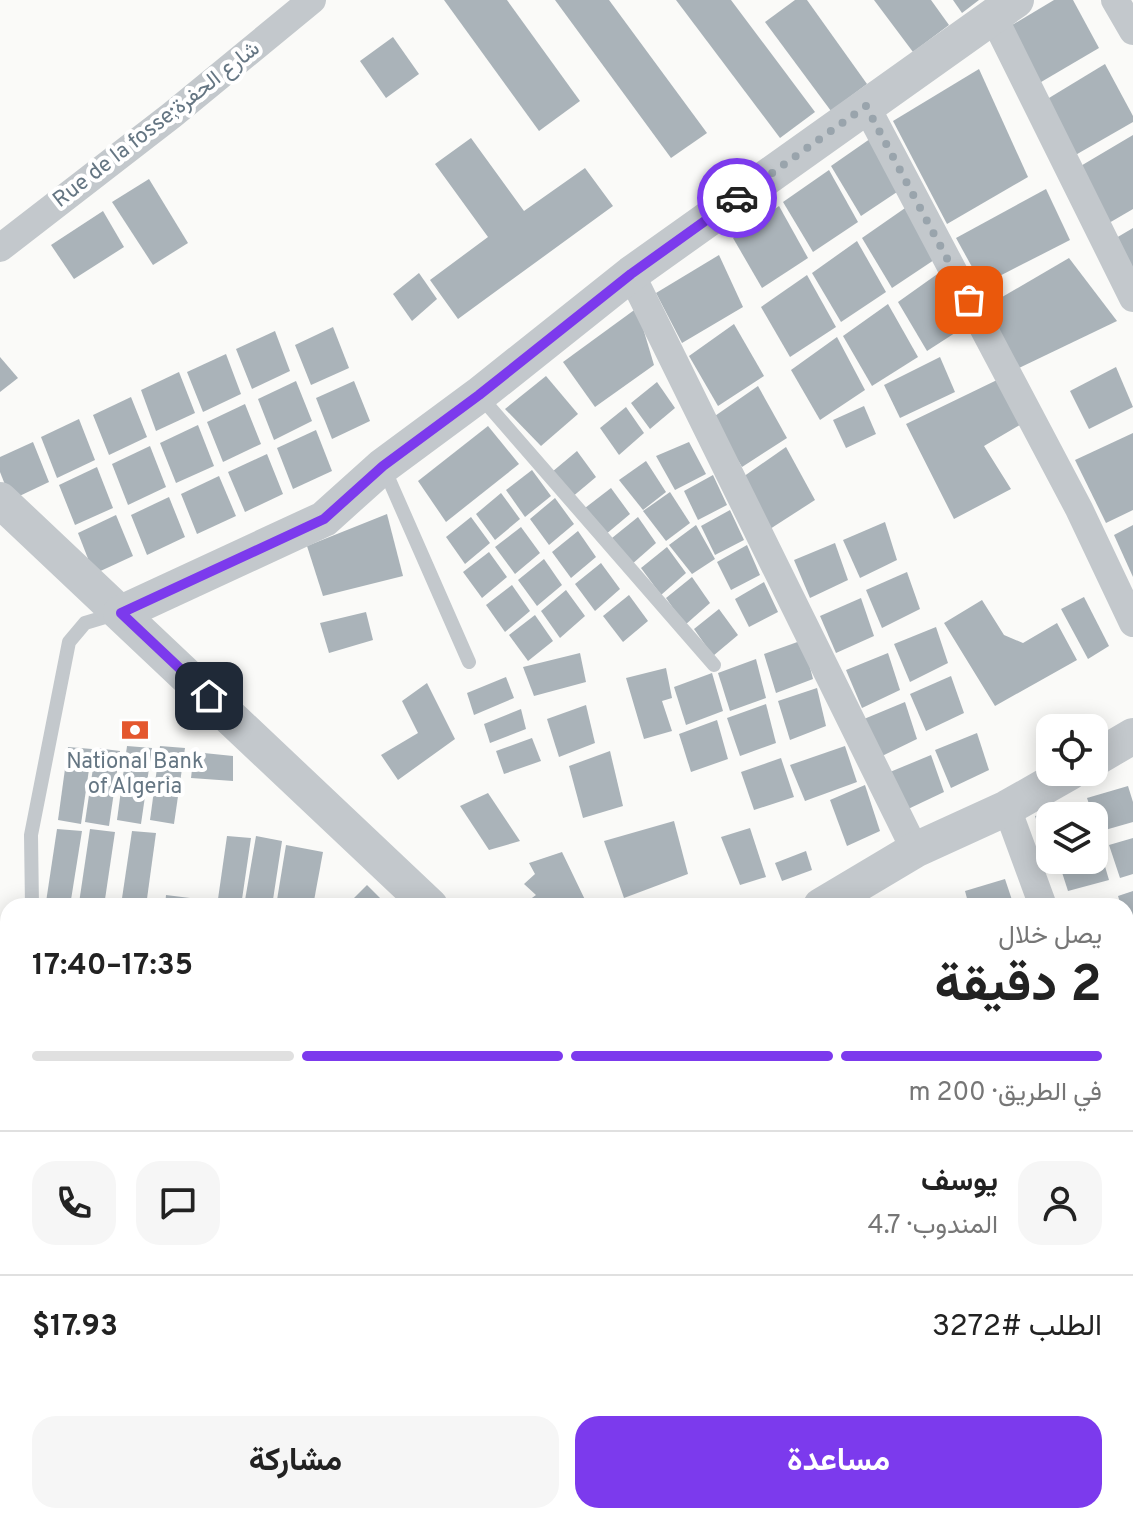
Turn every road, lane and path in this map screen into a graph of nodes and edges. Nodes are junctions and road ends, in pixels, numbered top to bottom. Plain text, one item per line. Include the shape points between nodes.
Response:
1 (312, 0) edge
2 (1115, 0) edge
3 (1005, 8) edge
4 (1133, 31) edge
5 (866, 106) junction
6 (0, 248) edge
7 (631, 274) junction
8 (1133, 298) edge
9 (479, 395) junction
10 (383, 466) junction
11 (0, 500) edge
12 (121, 613) junction
13 (1133, 623) edge
14 (469, 662) dead end
15 (714, 665) dead end
16 (1132, 742) edge
17 (1108, 753) edge
18 (1046, 786) edge
19 (1007, 808) junction
20 (915, 850) junction
21 (32, 898) edge
22 (422, 898) edge
23 (834, 898) edge
24 (1040, 898) edge

1 - 6 street, Rue de la fosse;شارع الحفرة
2 - 4 street
3 - 5 street
3 - 8 street
5 - 7 street
5 - 13 street via 1079,509
7 - 9 street
7 - 20 street
9 - 10 street
9 - 15 lane
10 - 12 street via 324,519
10 - 14 lane
11 - 12 street
12 - 21 lane via 85,623 69,642 31,835
12 - 22 street
16 - 17 street
18 - 19 street
19 - 20 street
19 - 24 street
20 - 23 street

